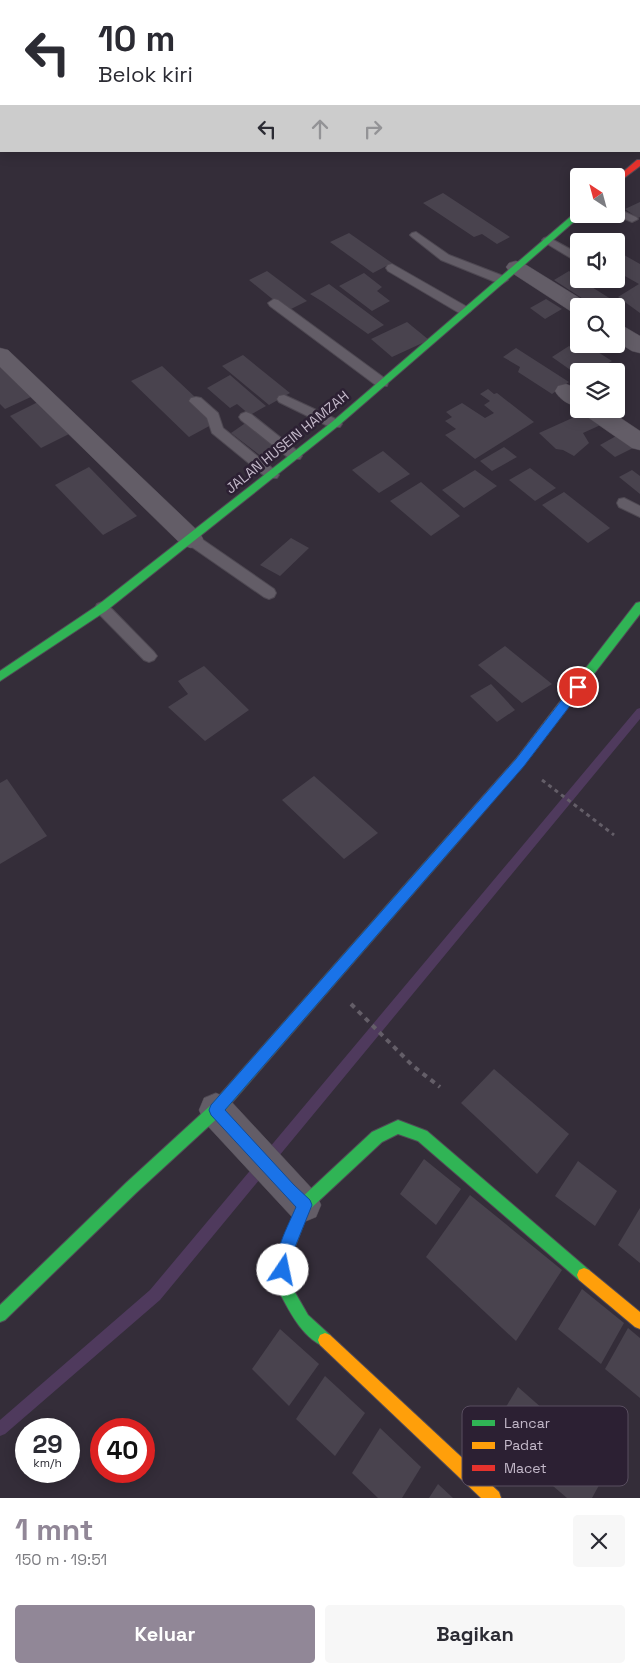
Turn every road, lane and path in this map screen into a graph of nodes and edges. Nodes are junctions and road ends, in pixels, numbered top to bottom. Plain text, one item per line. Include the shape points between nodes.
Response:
1 (640, 162) edge
2 (625, 174) edge
3 (625, 216) edge
4 (632, 220) dead end
5 (570, 222) edge
6 (416, 234) dead end
7 (548, 240) junction
8 (570, 253) edge
9 (392, 268) dead end
10 (509, 273) junction
11 (274, 303) dead end
12 (570, 303) edge
13 (466, 311) junction
14 (625, 337) edge
15 (640, 346) edge
16 (0, 355) edge
17 (382, 383) junction
18 (284, 399) dead end
19 (196, 400) dead end
20 (246, 418) dead end
21 (604, 418) edge
22 (335, 424) junction
23 (640, 442) edge
24 (295, 456) junction
25 (272, 475) junction
26 (624, 504) dead end
27 (640, 512) edge
28 (191, 539) junction
29 (270, 593) dead end
30 (640, 606) edge
31 (102, 608) junction
32 (149, 656) dead end
33 (0, 677) edge
34 (551, 788) dead end
35 (614, 835) dead end
36 (367, 1018) dead end
37 (440, 1087) dead end
38 (223, 1118) junction
39 (297, 1197) junction
40 (0, 1315) edge
41 (640, 1322) edge
42 (462, 1469) edge
43 (480, 1486) edge
44 (493, 1498) edge

1 - 2 street
3 - 4 lane
5 - 7 street, JALAN HUSEIN HAMZAH
6 - 10 lane via 429,249 442,257
7 - 8 lane
7 - 10 street, JALAN HUSEIN HAMZAH
9 - 13 lane
10 - 12 street
10 - 13 street, JALAN HUSEIN HAMZAH
11 - 17 lane
13 - 17 street, JALAN HUSEIN HAMZAH
14 - 15 street
16 - 28 street
17 - 22 street, JALAN HUSEIN HAMZAH
18 - 22 lane
19 - 25 lane via 213,416 217,430
20 - 24 lane
21 - 23 street
22 - 24 street, JALAN HUSEIN HAMZAH
24 - 25 street, JALAN HUSEIN HAMZAH
25 - 28 street, JALAN HUSEIN HAMZAH
26 - 27 lane
28 - 29 lane
28 - 31 street, JALAN HUSEIN HAMZAH
30 - 38 street via 520,762
31 - 32 lane
31 - 33 street, JALAN HUSEIN HAMZAH
34 - 35 path
36 - 37 path via 414,1066
38 - 39 street
38 - 40 street via 132,1187
39 - 41 street via 377,1137 398,1128 406,1130 422,1136
39 - 42 street via 282,1283 303,1320
43 - 44 street

